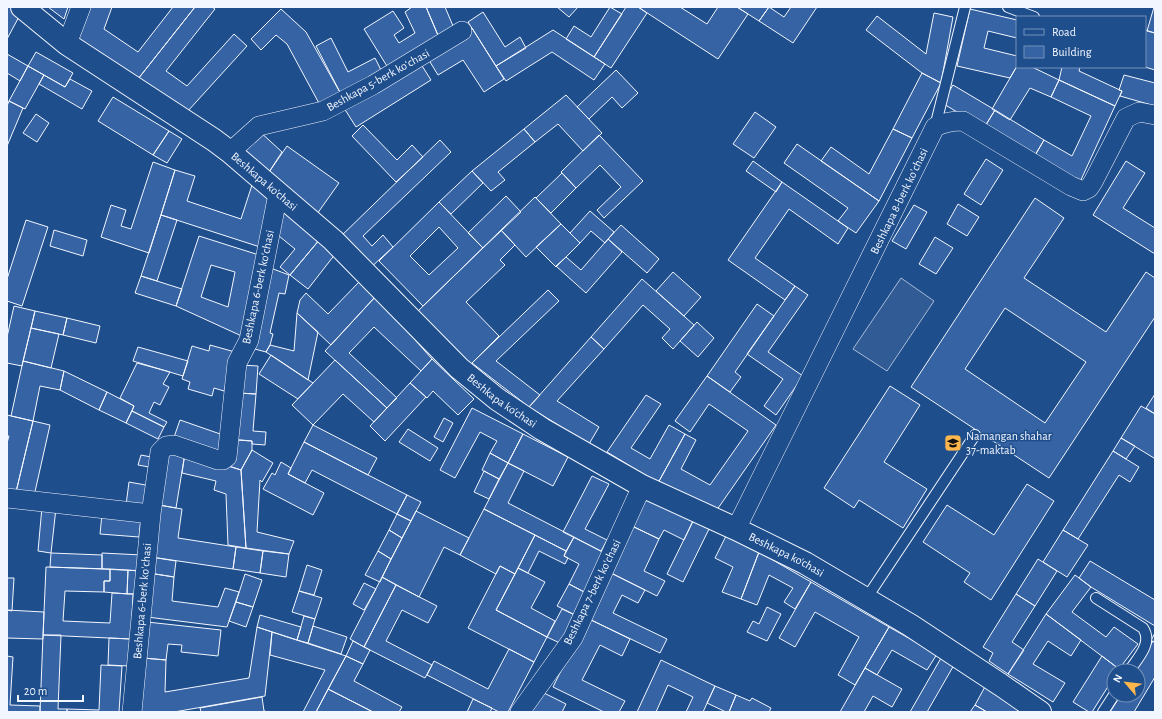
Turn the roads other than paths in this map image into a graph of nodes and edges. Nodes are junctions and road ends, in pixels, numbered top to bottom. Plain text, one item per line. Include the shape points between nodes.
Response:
1 (22, 7) edge
2 (81, 7) edge
3 (965, 7) edge
4 (1008, 7) edge
5 (1031, 16) edge
6 (462, 31) dead end
7 (67, 44) junction
8 (1155, 115) edge
9 (935, 127) junction
10 (230, 152) junction
11 (278, 194) junction
12 (975, 435) dead end
13 (642, 486) junction
14 (7, 498) edge
15 (150, 514) junction
16 (736, 529) junction
17 (1096, 598) dead end
18 (866, 599) junction
19 (1135, 663) edge
20 (1109, 703) edge
21 (132, 712) edge
22 (520, 712) edge
23 (1040, 712) edge
24 (1103, 712) edge

1 - 7 street, Beshkapa ko'chasi
2 - 7 street
3 - 9 lane
4 - 5 lane
6 - 10 street, Beshkapa 5-berk koʻchasi via 373,85 323,111 259,126
7 - 10 street, Beshkapa ko'chasi
8 - 9 street via 1139,112 1126,118 1093,182 1083,191 963,122 945,122
9 - 16 street, Beshkapa 8-berk koʼchasi
10 - 11 street, Beshkapa ko'chasi
11 - 13 street, Beshkapa ko'chasi via 333,240 459,368 497,399 542,429
11 - 15 street, Beshkapa 6-berk koʻchasi via 249,340 237,363 227,457 218,460 174,445 166,446 160,452
12 - 18 lane
13 - 16 street, Beshkapa ko'chasi
13 - 22 street, Beshkapa 7-berk koʻchasi via 572,638
14 - 15 street
15 - 21 street, Beshkapa 6-berk koʻchasi
16 - 18 street, Beshkapa ko'chasi via 805,562
17 - 19 lane via 1143,628 1146,633 1148,639
18 - 23 street, Beshkapa ko'chasi via 910,625
20 - 24 lane

